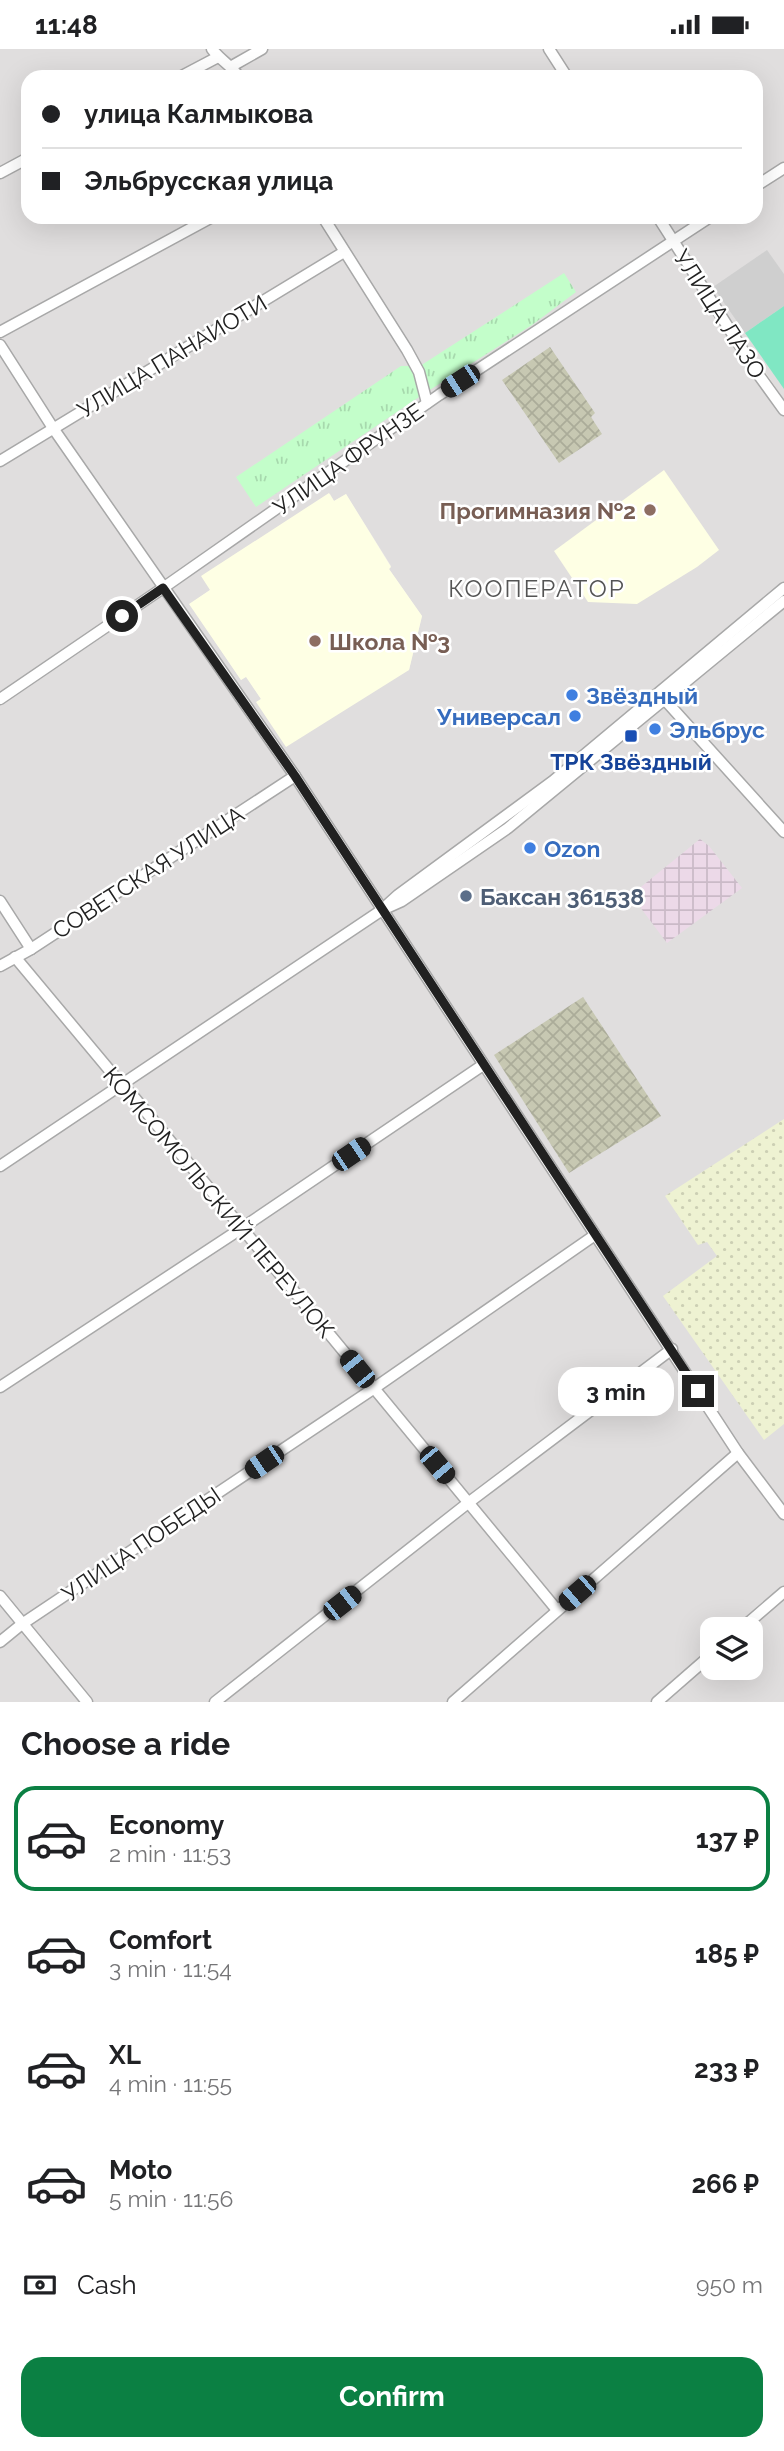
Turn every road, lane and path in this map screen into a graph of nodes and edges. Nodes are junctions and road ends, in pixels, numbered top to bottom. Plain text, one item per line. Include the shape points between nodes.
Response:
1 (262, 49) edge
2 (549, 49) edge
3 (215, 53) edge
4 (232, 66) junction
5 (190, 70) edge
6 (235, 70) edge
7 (562, 70) edge
8 (21, 162) edge
9 (784, 168) edge
10 (0, 173) edge
11 (763, 182) edge
12 (199, 224) edge
13 (327, 224) edge
14 (662, 224) edge
15 (699, 224) edge
16 (673, 241) junction
17 (344, 252) junction
18 (0, 332) edge
19 (0, 345) edge
20 (427, 403) junction
21 (784, 410) edge
22 (52, 428) junction
23 (0, 461) edge
24 (163, 588) junction
25 (784, 588) edge
26 (784, 601) edge
27 (0, 699) edge
28 (665, 700) junction
29 (295, 776) junction
30 (784, 831) edge
31 (0, 901) edge
32 (382, 910) junction
33 (30, 949) junction
34 (15, 957) junction
35 (0, 966) edge
36 (483, 1065) junction
37 (121, 1084) junction
38 (0, 1165) edge
39 (242, 1228) junction
40 (595, 1235) junction
41 (672, 1349) junction
42 (0, 1387) edge
43 (373, 1389) junction
44 (738, 1453) junction
45 (468, 1503) junction
46 (784, 1514) edge
47 (784, 1593) edge
48 (0, 1595) edge
49 (557, 1610) junction
50 (755, 1617) edge
51 (22, 1624) junction
52 (0, 1642) edge
53 (700, 1664) edge
54 (87, 1702) edge
55 (215, 1702) edge
56 (453, 1702) edge
57 (657, 1702) edge

1 - 4 street
2 - 7 street
3 - 4 street
3 - 5 street
4 - 6 street
8 - 10 street
9 - 11 street
12 - 18 street
13 - 17 street
14 - 16 street, УЛИЦА ЛАЗО
15 - 16 street, УЛИЦА ФРУНЗЕ
16 - 20 street, УЛИЦА ФРУНЗЕ
16 - 21 street, УЛИЦА ЛАЗО
17 - 20 street via 407,350
17 - 22 street, УЛИЦА ПАНАИОТИ
19 - 22 street
20 - 24 street, УЛИЦА ФРУНЗЕ
22 - 23 street, УЛИЦА ПАНАИОТИ
22 - 24 street
24 - 27 street, УЛИЦА ФРУНЗЕ
24 - 29 street
25 - 32 street via 553,781
26 - 28 street
28 - 30 street
28 - 32 street via 508,828
29 - 32 street
29 - 33 street, СОВЕТСКАЯ УЛИЦА
31 - 33 street
32 - 36 street
32 - 37 street
33 - 34 street, СОВЕТСКАЯ УЛИЦА
34 - 35 street, СОВЕТСКАЯ УЛИЦА
34 - 37 street, КОМСОМОЛЬСКИЙ ПЕРЕУЛОК
36 - 39 street
36 - 40 street
37 - 38 street
37 - 39 street, КОМСОМОЛЬСКИЙ ПЕРЕУЛОК
39 - 42 street
39 - 43 street, КОМСОМОЛЬСКИЙ ПЕРЕУЛОК
40 - 41 street
40 - 43 street, УЛИЦА ПОБЕДЫ
41 - 44 street
41 - 45 street
43 - 45 street, КОМСОМОЛЬСКИЙ ПЕРЕУЛОК
43 - 51 street, УЛИЦА ПОБЕДЫ
44 - 46 street
44 - 49 street
45 - 49 street, КОМСОМОЛЬСКИЙ ПЕРЕУЛОК
45 - 55 street
47 - 50 street
48 - 51 street
49 - 56 street
51 - 52 street, УЛИЦА ПОБЕДЫ
51 - 54 street
53 - 57 street

